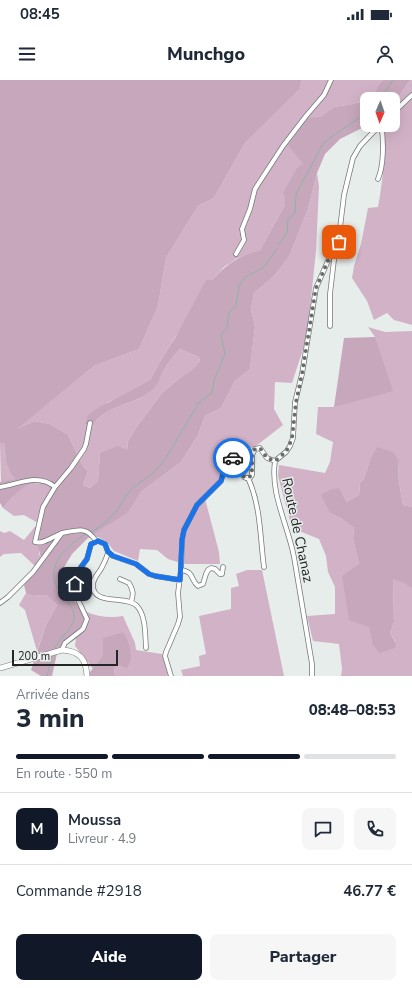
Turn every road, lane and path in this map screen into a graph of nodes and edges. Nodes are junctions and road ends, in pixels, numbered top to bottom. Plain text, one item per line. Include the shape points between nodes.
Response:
1 (331, 80) edge
2 (412, 95) edge
3 (400, 106) edge
4 (373, 132) edge
5 (382, 132) edge
6 (378, 179) dead end
7 (337, 240) junction
8 (236, 254) dead end
9 (330, 326) dead end
10 (90, 423) dead end
11 (275, 461) junction
12 (248, 478) junction
13 (55, 487) junction
14 (0, 488) edge
15 (62, 533) junction
16 (96, 541) junction
17 (108, 552) junction
18 (223, 567) dead end
19 (264, 567) dead end
20 (181, 570) junction
21 (120, 579) dead end
22 (180, 580) junction
23 (131, 602) junction
24 (0, 603) edge
25 (146, 648) dead end
26 (62, 650) junction
27 (0, 668) edge
28 (86, 676) edge
29 (171, 676) edge
30 (312, 676) edge

1 - 8 street via 324,95 283,146 255,189 242,229 244,240
2 - 3 street
4 - 7 street, Route de Chanaz via 353,158
5 - 6 street via 382,170
7 - 9 street via 339,242 330,294
7 - 11 street, Route de Chanaz via 316,288 292,439 286,452
10 - 13 street via 84,449
11 - 12 street via 267,458 260,448 255,449 252,455 252,475
11 - 30 street, Route de Chanaz via 277,495 293,552 309,641
12 - 19 street via 254,491
12 - 20 street via 244,477 235,459 227,459 221,481 197,505 186,524 182,540
13 - 14 street via 48,482 34,479
13 - 15 street via 43,507 35,542 42,543
15 - 16 street via 83,530
15 - 24 street via 33,572
16 - 17 street via 105,544
16 - 26 street via 91,544 87,559 75,579 76,592 87,619 82,629 65,643
17 - 22 street via 136,564 149,574
17 - 23 street via 94,579 93,588 102,598
18 - 20 street via 222,574 212,568 208,570 203,584 198,586 190,573
20 - 22 street
21 - 23 street via 129,583 133,591
22 - 29 street via 180,617 165,656
23 - 25 street via 136,605 143,620
26 - 27 main road
26 - 28 main road via 74,652 83,659 86,664

